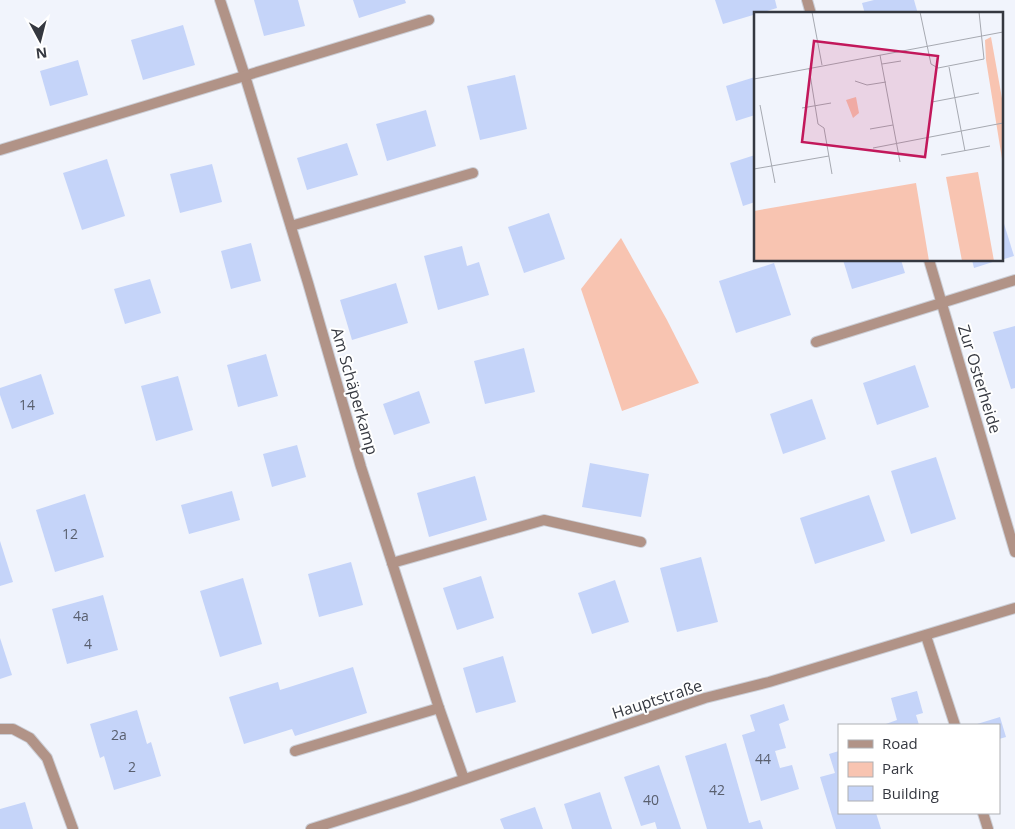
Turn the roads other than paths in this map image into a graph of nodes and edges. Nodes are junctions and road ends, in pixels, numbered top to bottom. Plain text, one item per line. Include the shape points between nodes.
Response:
1 (220, 0) edge
2 (429, 20) dead end
3 (245, 76) junction
4 (0, 150) edge
5 (474, 173) dead end
6 (291, 226) junction
7 (929, 261) edge
8 (1015, 280) edge
9 (941, 302) junction
10 (816, 342) dead end
11 (641, 542) dead end
12 (1015, 552) edge
13 (392, 563) junction
14 (1015, 608) edge
15 (926, 636) junction
16 (438, 708) junction
17 (955, 724) edge
18 (0, 729) edge
19 (295, 751) dead end
20 (464, 779) junction
21 (983, 814) edge
22 (74, 829) edge
23 (311, 829) edge
24 (988, 829) edge

1 - 3 street, Am Schäperkamp
2 - 3 street
3 - 4 street
3 - 6 street, Am Schäperkamp
5 - 6 street
6 - 13 street, Am Schäperkamp
7 - 9 street, Zur Osterheide
8 - 9 street
9 - 10 street
9 - 12 street, Zur Osterheide
11 - 13 street via 544,520
13 - 16 street, Am Schäperkamp
14 - 15 street, Hauptstraße
15 - 17 street
15 - 20 street, Hauptstraße via 705,698
16 - 19 street
16 - 20 street, Am Schäperkamp
18 - 22 street via 12,729 30,738 47,758
20 - 23 street, Hauptstraße
21 - 24 street

